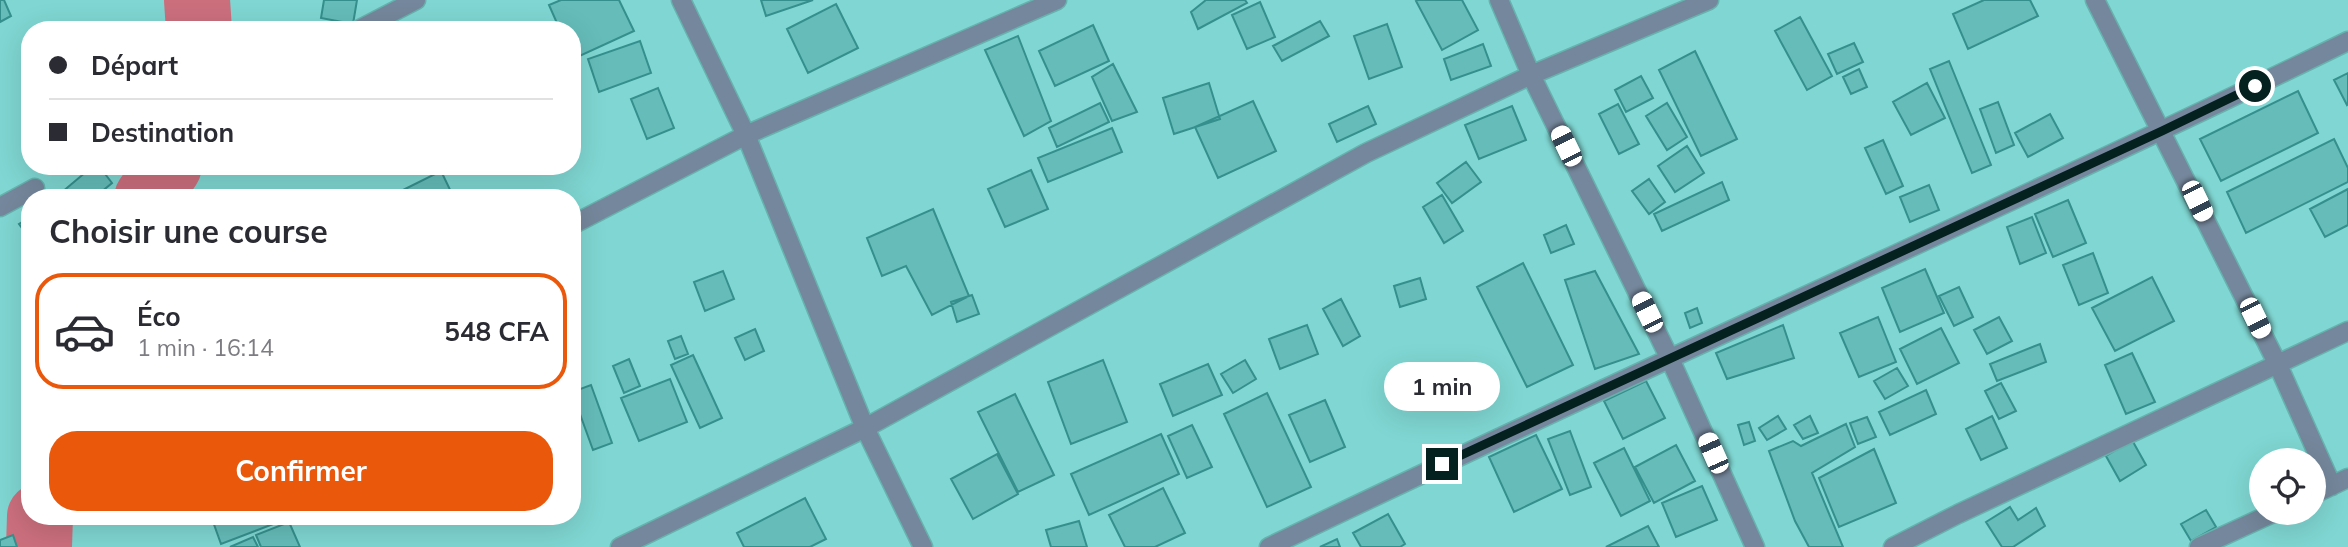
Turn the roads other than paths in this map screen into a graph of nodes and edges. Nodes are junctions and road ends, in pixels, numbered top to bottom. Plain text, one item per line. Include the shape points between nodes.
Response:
1 (416, 0) edge
2 (681, 0) edge
3 (1057, 0) edge
4 (1499, 0) edge
5 (1709, 0) edge
6 (2095, 0) edge
7 (375, 21) edge
8 (2348, 41) edge
9 (1531, 75) junction
10 (2162, 131) junction
11 (746, 135) junction
12 (21, 196) edge
13 (0, 207) edge
14 (581, 220) edge
15 (2348, 331) edge
16 (1670, 359) junction
17 (2278, 365) junction
18 (865, 428) junction
19 (2340, 482) edge
20 (2249, 525) edge
21 (2208, 545) edge
22 (620, 547) edge
23 (923, 547) edge
24 (1269, 547) edge
25 (1755, 547) edge
26 (1893, 547) edge

1 - 7 street
2 - 11 street
3 - 11 street
4 - 9 street
5 - 9 street
6 - 10 street
8 - 10 street
9 - 16 street
9 - 18 street via 1366,153
10 - 16 street
10 - 17 street
11 - 14 street
11 - 18 street
12 - 13 street
15 - 17 street
16 - 24 street
16 - 25 street
17 - 19 street
17 - 26 street
18 - 22 street
18 - 23 street
20 - 21 street

